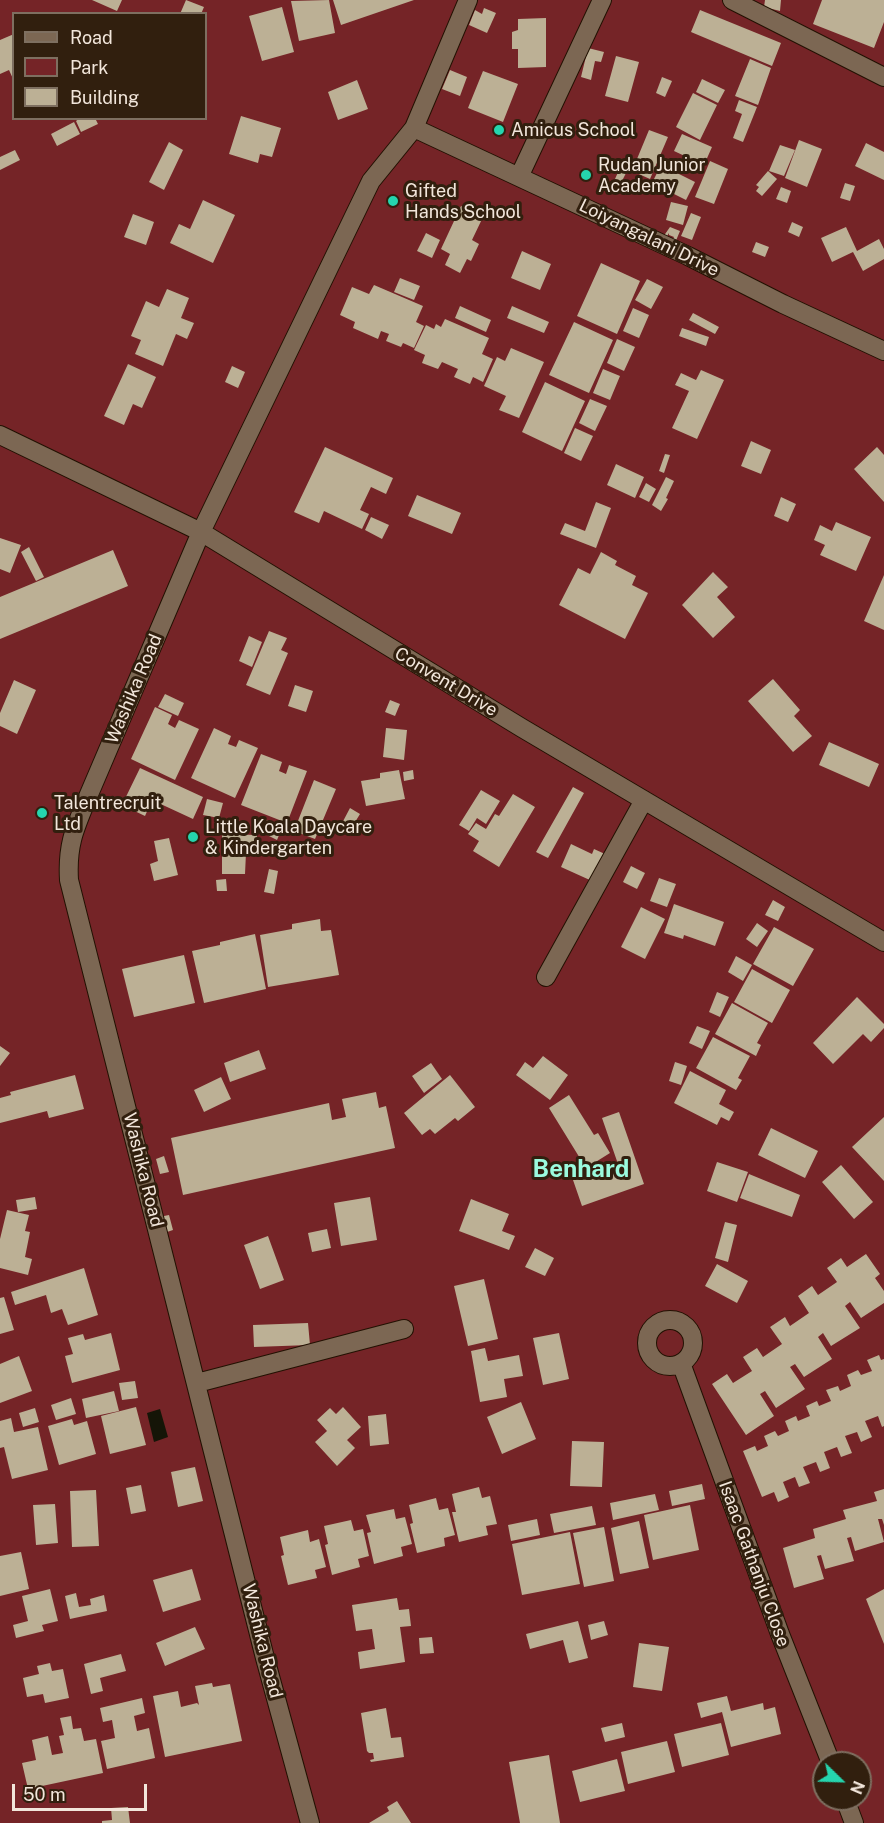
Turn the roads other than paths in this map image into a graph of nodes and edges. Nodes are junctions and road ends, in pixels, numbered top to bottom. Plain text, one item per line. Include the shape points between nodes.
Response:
1 (468, 0) edge
2 (602, 0) edge
3 (732, 0) edge
4 (884, 77) edge
5 (414, 129) junction
6 (519, 177) junction
7 (884, 351) edge
8 (0, 435) edge
9 (201, 532) junction
10 (644, 800) junction
11 (884, 942) edge
12 (546, 977) dead end
13 (404, 1329) dead end
14 (681, 1363) dead end
15 (197, 1383) junction
16 (826, 1751) edge
17 (310, 1823) edge

1 - 5 street
2 - 6 street
3 - 4 street
5 - 6 street, Loiyangalani Drive
5 - 9 street via 371,181
6 - 7 street, Loiyangalani Drive
8 - 9 street, Convent Drive
9 - 10 street, Convent Drive
9 - 15 street, Washika Road via 87,799 67,857 69,880
10 - 11 street, Convent Drive
10 - 12 street
13 - 15 street
14 - 16 street, Isaac Gathanju Close
15 - 17 street, Washika Road

